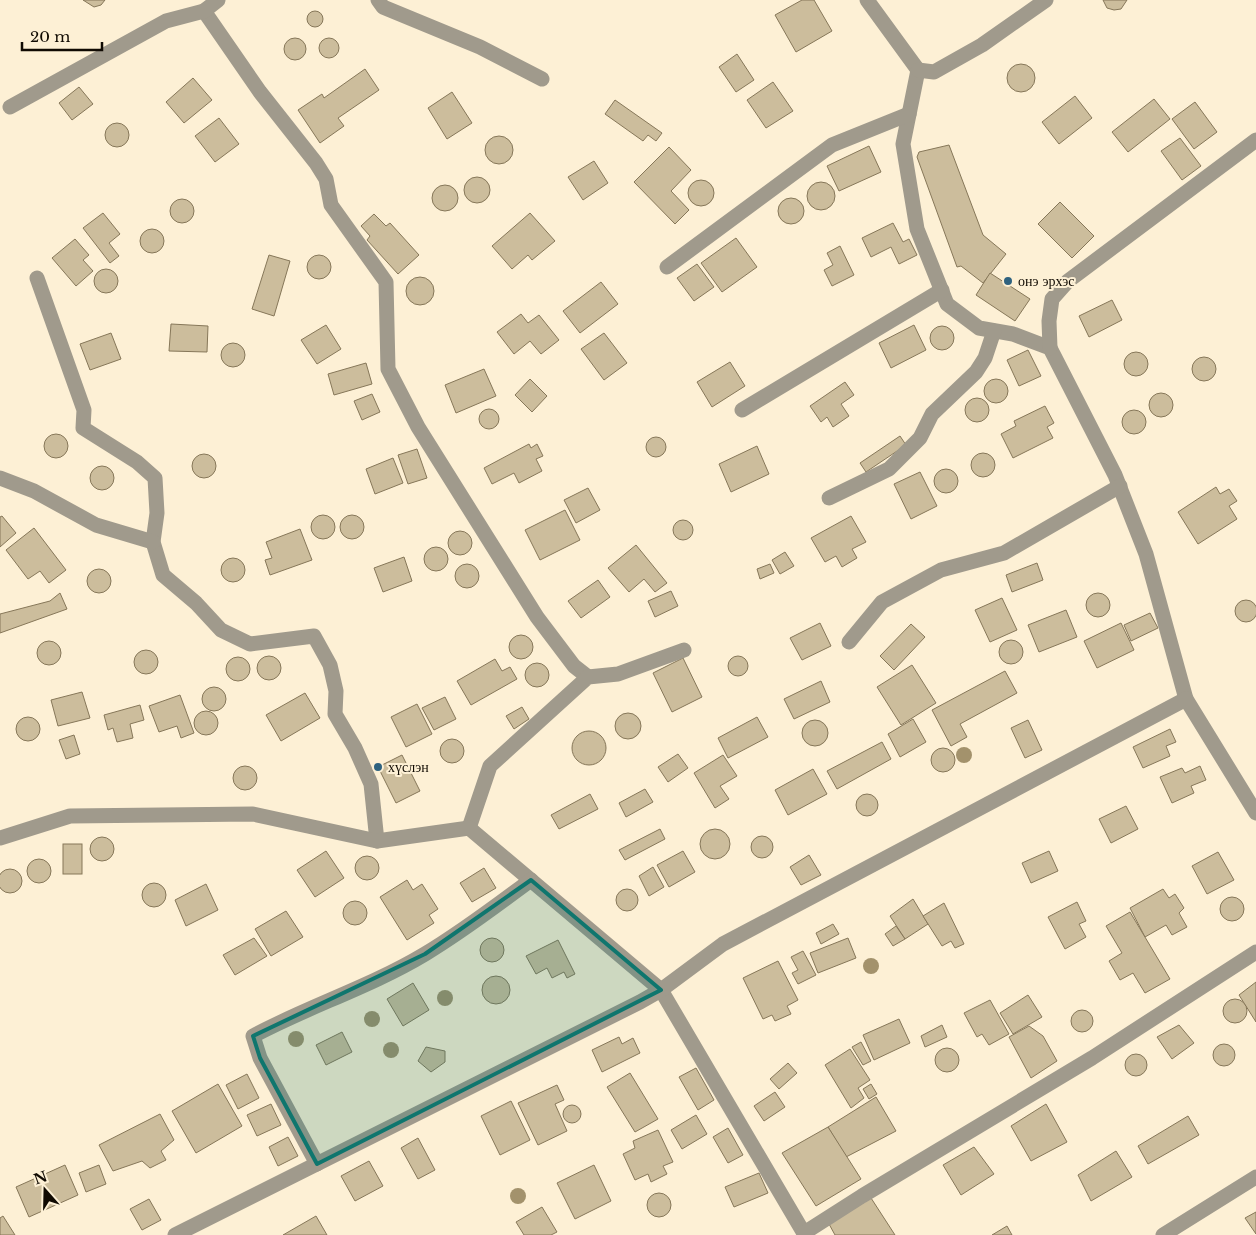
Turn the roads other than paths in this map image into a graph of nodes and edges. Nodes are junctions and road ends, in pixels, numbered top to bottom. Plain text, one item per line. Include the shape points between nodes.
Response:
1 (218, 0) edge
2 (378, 0) edge
3 (867, 0) edge
4 (1046, 0) edge
5 (204, 11) junction
6 (918, 70) junction
7 (542, 79) dead end
8 (10, 107) dead end
9 (909, 114) junction
10 (1256, 140) edge
11 (667, 267) dead end
12 (37, 278) dead end
13 (942, 290) junction
14 (994, 331) junction
15 (1050, 348) junction
16 (742, 410) dead end
17 (0, 478) edge
18 (1120, 486) junction
19 (829, 498) dead end
20 (153, 542) junction
21 (849, 642) dead end
22 (684, 650) dead end
23 (588, 677) junction
24 (1186, 699) junction
25 (1256, 813) edge
26 (469, 828) junction
27 (0, 838) edge
28 (377, 841) junction
29 (531, 880) junction
30 (1256, 952) edge
31 (661, 990) junction
32 (316, 1164) junction
33 (1256, 1177) edge
34 (805, 1234) edge
35 (175, 1235) edge
36 (1163, 1235) edge

1 - 5 street
2 - 7 street via 383,7 480,47
3 - 6 street
4 - 6 street via 982,45 934,72
5 - 8 street via 166,21
5 - 23 street via 260,92 316,163 326,179 331,205 386,282 388,369 418,427 536,617 574,666
6 - 9 street
9 - 11 street via 832,145
9 - 13 street via 903,144 918,229
10 - 15 street via 1068,281 1052,300
12 - 20 street via 84,410 83,428 137,462 155,478 157,513
13 - 14 street via 947,304 979,328
13 - 16 street
14 - 15 street via 1013,334
14 - 19 street via 985,358 976,372 932,414 920,438 889,469
15 - 18 street
17 - 20 street via 34,491 96,525
18 - 21 street via 1004,553 941,570 882,602
18 - 24 street via 1146,554
20 - 28 street via 162,575 196,603 221,630 250,644 314,636 332,674 336,691 335,714 371,784
22 - 23 street via 618,674
23 - 26 street via 490,766
24 - 25 street
24 - 31 street via 723,944
26 - 28 street
26 - 29 street
27 - 28 street via 70,816 253,814
29 - 31 street
29 - 32 street via 425,954 366,985 295,1014 253,1036 260,1058
30 - 34 street via 1092,1058 862,1196
31 - 32 street
31 - 34 street
32 - 35 street
33 - 36 street

